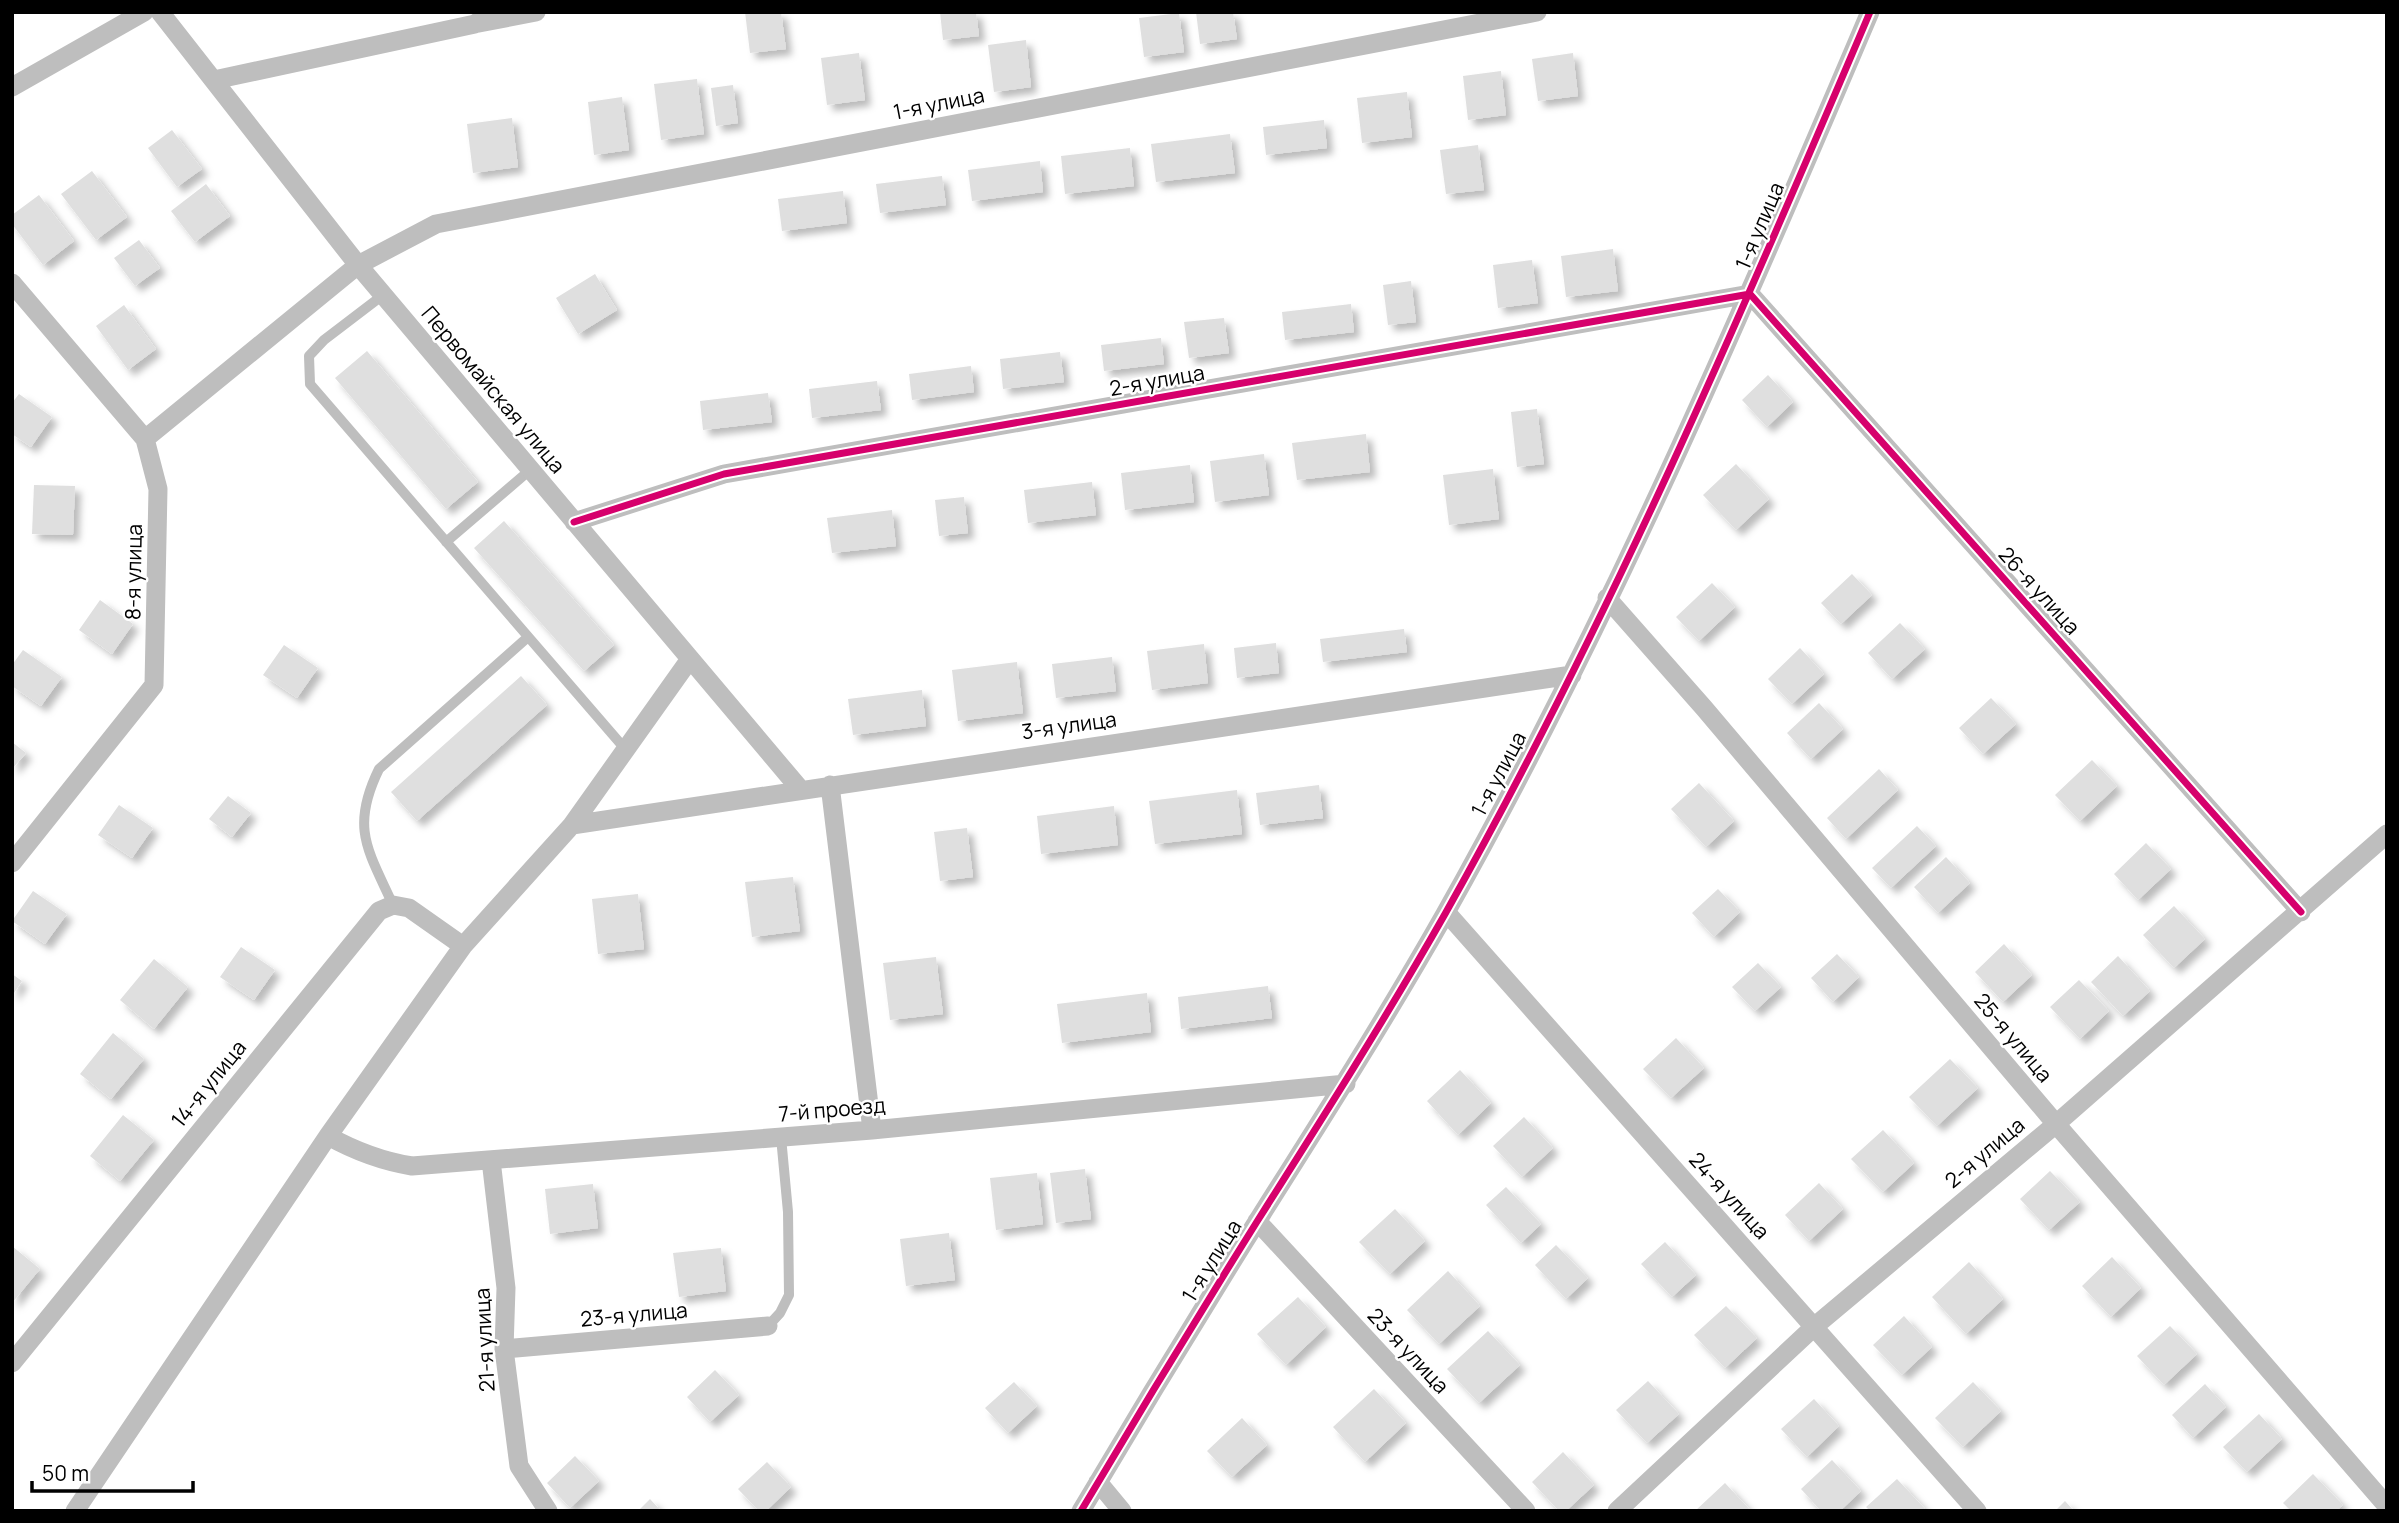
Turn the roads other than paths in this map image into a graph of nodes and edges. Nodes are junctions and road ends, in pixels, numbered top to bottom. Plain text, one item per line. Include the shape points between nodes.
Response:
1 (144, 12) edge
2 (160, 12) edge
3 (536, 12) edge
4 (1537, 12) edge
5 (1870, 12) edge
6 (483, 18) edge
7 (214, 80) junction
8 (13, 84) edge
9 (358, 265) junction
10 (12, 283) edge
11 (1750, 294) junction
12 (383, 295) junction
13 (145, 439) junction
14 (530, 470) junction
15 (574, 522) junction
16 (446, 542) junction
17 (1607, 598) junction
18 (528, 636) junction
19 (690, 659) junction
20 (1572, 675) junction
21 (626, 750) junction
22 (830, 785) junction
23 (800, 789) junction
24 (572, 825) junction
25 (2387, 834) edge
26 (12, 863) edge
27 (393, 905) junction
28 (1446, 912) junction
29 (2301, 912) junction
30 (463, 946) junction
31 (1346, 1084) junction
32 (2056, 1124) junction
33 (872, 1130) junction
34 (328, 1136) junction
35 (782, 1137) junction
36 (491, 1160) junction
37 (1257, 1222) junction
38 (768, 1326) joint
39 (1815, 1326) junction
40 (504, 1349) junction
41 (12, 1363) edge
42 (1098, 1482) junction
43 (2387, 1506) edge
44 (75, 1511) edge
45 (548, 1511) edge
46 (1081, 1511) edge
47 (1122, 1511) edge
48 (1526, 1511) edge
49 (1617, 1511) edge
50 (1977, 1511) edge

1 - 8 street
2 - 7 street, Первомайская улица
3 - 6 street
4 - 9 street, 1-я улица via 436,224
5 - 11 street, 1-я улица
6 - 7 street
7 - 9 street, Первомайская улица
9 - 12 street, Первомайская улица
9 - 13 street, 1-я улица
10 - 13 street, 8-я улица
11 - 15 street, 2-я улица via 724,474
11 - 17 street, 1-я улица
11 - 29 street, 26-я улица
12 - 14 street, Первомайская улица
12 - 16 lane via 309,356 310,384
13 - 26 street, 8-я улица via 158,489 154,685
14 - 15 street, Первомайская улица
14 - 16 lane
15 - 19 street, Первомайская улица
16 - 18 lane
17 - 20 street, 1-я улица
17 - 32 street, 25-я улица
18 - 21 lane
18 - 27 lane via 379,769 367,793 362,820 369,854
19 - 21 street
19 - 23 street, Первомайская улица
20 - 22 street, 3-я улица
20 - 28 street, 1-я улица
21 - 24 street
22 - 23 street, 3-я улица
22 - 33 street
23 - 24 street, 3-я улица
24 - 30 street
25 - 29 street, 2-я улица
27 - 30 street via 409,908
27 - 41 street, 14-я улица via 379,911
28 - 31 street, 1-я улица
28 - 39 street, 24-я улица
29 - 32 street, 2-я улица
30 - 34 street
31 - 33 street, 7-й проезд
31 - 37 street, 1-я улица
32 - 39 street, 2-я улица
32 - 43 street, 25-я улица
33 - 35 street, 7-й проезд
34 - 36 street, 7-й проезд via 385,1162 412,1166
34 - 44 street
35 - 36 street, 7-й проезд
35 - 38 lane via 789,1295
36 - 40 street, 21-я улица via 506,1287
37 - 42 street, 1-я улица
37 - 48 street, 23-я улица
38 - 40 street, 23-я улица
39 - 49 street, 2-я улица
39 - 50 street, 24-я улица
40 - 45 street, 21-я улица via 519,1466
42 - 46 street, 1-я улица
42 - 47 street

